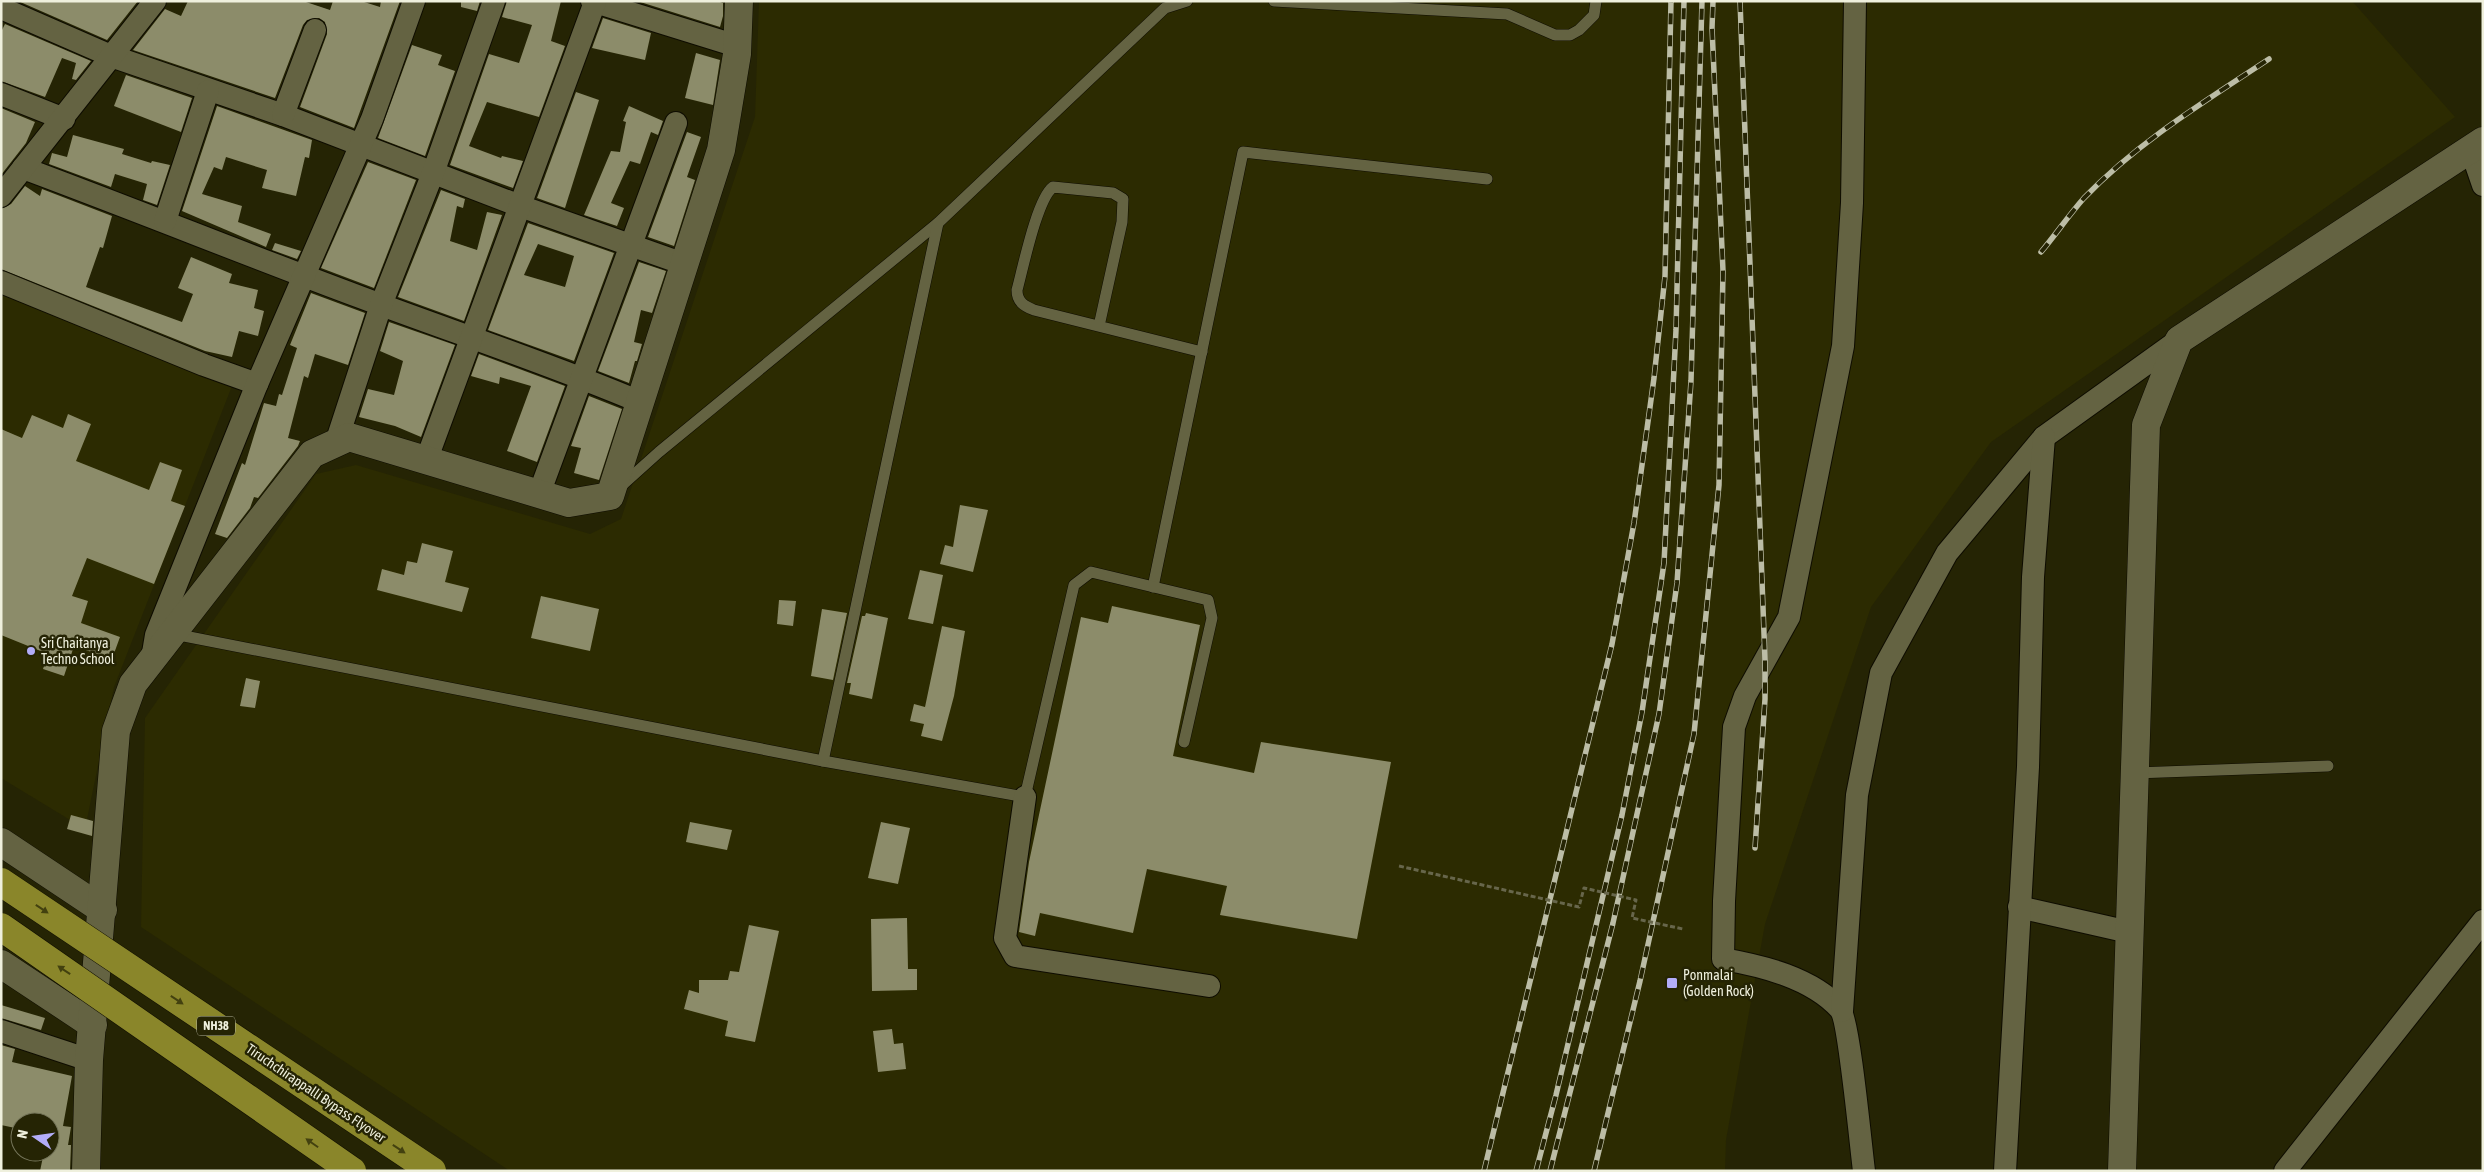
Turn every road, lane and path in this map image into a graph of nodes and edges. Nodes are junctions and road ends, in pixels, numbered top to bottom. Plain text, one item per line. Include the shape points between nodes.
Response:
1 (155, 1) edge
2 (414, 1) edge
3 (494, 1) edge
4 (739, 1) edge
5 (1187, 1) edge
6 (1274, 1) edge
7 (1596, 1) edge
8 (1855, 1) edge
9 (594, 2) edge
10 (1, 8) edge
11 (315, 30) dead end
12 (737, 46) junction
13 (111, 56) junction
14 (208, 91) junction
15 (1, 94) edge
16 (283, 115) junction
17 (64, 119) junction
18 (676, 123) dead end
19 (2477, 145) edge
20 (361, 146) junction
21 (23, 168) junction
22 (433, 173) junction
23 (1487, 179) dead end
24 (2483, 184) edge
25 (1, 196) edge
26 (520, 206) junction
27 (165, 221) junction
28 (938, 223) junction
29 (631, 245) junction
30 (684, 264) junction
31 (304, 276) junction
32 (1, 282) edge
33 (381, 305) junction
34 (1099, 326) junction
35 (471, 338) junction
36 (2179, 340) junction
37 (1202, 352) junction
38 (582, 378) junction
39 (256, 384) junction
40 (640, 402) junction
41 (2044, 437) junction
42 (336, 443) junction
43 (426, 461) junction
44 (539, 494) junction
45 (610, 496) junction
46 (1153, 586) junction
47 (172, 634) junction
48 (152, 660) junction
49 (1184, 742) dead end
50 (822, 761) junction
51 (2328, 766) dead end
52 (2135, 773) junction
53 (1025, 797) junction
54 (1, 842) edge
55 (1399, 866) dead end
56 (1, 882) edge
57 (2019, 907) junction
58 (103, 910) junction
59 (2483, 921) edge
60 (1, 927) edge
61 (1683, 929) dead end
62 (2130, 932) junction
63 (1, 964) edge
64 (1209, 986) dead end
65 (1842, 1011) junction
66 (93, 1025) junction
67 (1, 1031) edge
68 (89, 1060) junction
69 (86, 1171) edge
70 (352, 1171) edge
71 (432, 1171) edge
72 (1864, 1171) edge
73 (2005, 1171) edge
74 (2122, 1171) edge
75 (2285, 1171) edge

1 - 13 street
2 - 20 street
3 - 22 street
4 - 12 street
5 - 28 lane via 1165,8
6 - 7 lane via 1507,14 1549,32 1570,35 1594,16
8 - 65 street via 1852,203 1843,346 1789,617 1745,696 1734,726 1723,959 1784,975 1818,990
9 - 12 street
9 - 26 street
10 - 13 street
11 - 16 street
12 - 30 street via 721,150
13 - 14 street
13 - 17 street
14 - 16 street
14 - 27 street
15 - 17 street
16 - 20 street
17 - 21 street
18 - 29 street
19 - 24 street
19 - 36 street
20 - 22 street
20 - 31 street
21 - 25 street
21 - 27 street
22 - 26 street
22 - 33 street
23 - 37 lane via 1243,152
26 - 29 street
26 - 35 street
27 - 31 street
28 - 45 lane
28 - 50 lane
29 - 30 street
29 - 38 street
30 - 40 street
31 - 33 street
31 - 39 street
32 - 39 street
33 - 35 street
33 - 42 street
34 - 34 lane via 1034,310 1021,304 1017,297 1035,223 1045,196 1054,187 1113,193 1123,199 1122,222
34 - 37 lane
35 - 38 street
35 - 43 street
36 - 41 street
36 - 52 street via 2146,425
37 - 46 lane
38 - 40 street
38 - 44 street
39 - 48 street via 156,635
40 - 45 street
41 - 57 street via 2034,576 2028,767
41 - 65 street via 1947,553 1882,673 1856,795
42 - 43 street via 349,437
42 - 47 street via 312,454
43 - 44 street
44 - 45 street via 569,503
46 - 49 lane via 1208,600 1212,618
46 - 53 lane via 1091,572 1074,585
47 - 48 street
47 - 50 lane
48 - 58 street via 133,684 116,731
50 - 53 lane
51 - 52 lane
52 - 62 street
53 - 64 street via 1005,938 1015,956
54 - 58 street
55 - 61 path, bridge via 1579,907 1584,888 1636,900 1632,918
56 -> 71 highway, Tiruchchirappalli Bypass Flyover / NH38, bridge
57 - 62 street
57 - 73 street
58 - 66 street
59 - 75 street
70 -> 60 highway, bridge
62 - 74 street
63 - 66 street
65 - 72 street
66 - 68 street
67 - 68 street
68 - 69 street

